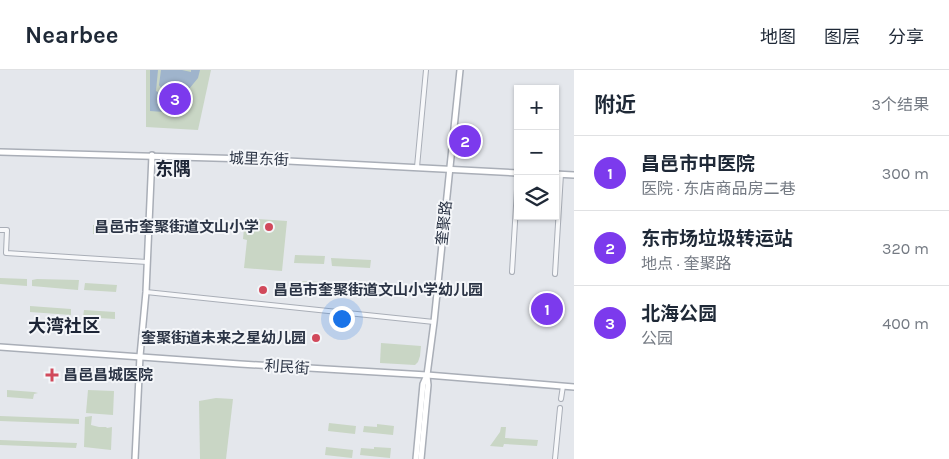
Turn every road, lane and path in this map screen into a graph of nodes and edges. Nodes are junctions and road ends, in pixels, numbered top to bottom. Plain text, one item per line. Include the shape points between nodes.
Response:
1 (426, 70) edge
2 (460, 70) edge
3 (0, 152) edge
4 (152, 156) junction
5 (417, 167) junction
6 (450, 169) junction
7 (514, 173) edge
8 (559, 174) edge
9 (518, 175) edge
10 (558, 175) edge
11 (574, 175) edge
12 (0, 230) edge
13 (147, 262) junction
14 (512, 272) dead end
15 (555, 274) dead end
16 (146, 292) junction
17 (434, 322) junction
18 (0, 347) edge
19 (140, 356) junction
20 (427, 375) junction
21 (563, 386) junction
22 (574, 387) edge
23 (562, 399) dead end
24 (560, 408) dead end
25 (135, 459) edge
26 (416, 459) edge
27 (421, 459) edge
28 (555, 459) edge

1 - 5 street
2 - 6 street, 奎聚路
3 - 4 street, 城里东街
4 - 5 street, 城里东街
4 - 13 street
5 - 6 street, 城里东街
6 - 7 street, 城里东街
6 - 17 street, 奎聚路
8 - 11 street
9 - 14 street
10 - 15 street
12 - 13 street via 7,230 6,254
13 - 16 street
16 - 17 street
16 - 19 street
17 - 20 street, 奎聚路
18 - 19 street, 利民街
19 - 20 street, 利民街
19 - 25 street
20 - 21 street, 利民街
20 - 26 street, 奎聚路 via 423,384
20 - 27 street, 奎聚路
21 - 22 street, 利民街
21 - 23 street
24 - 28 street

